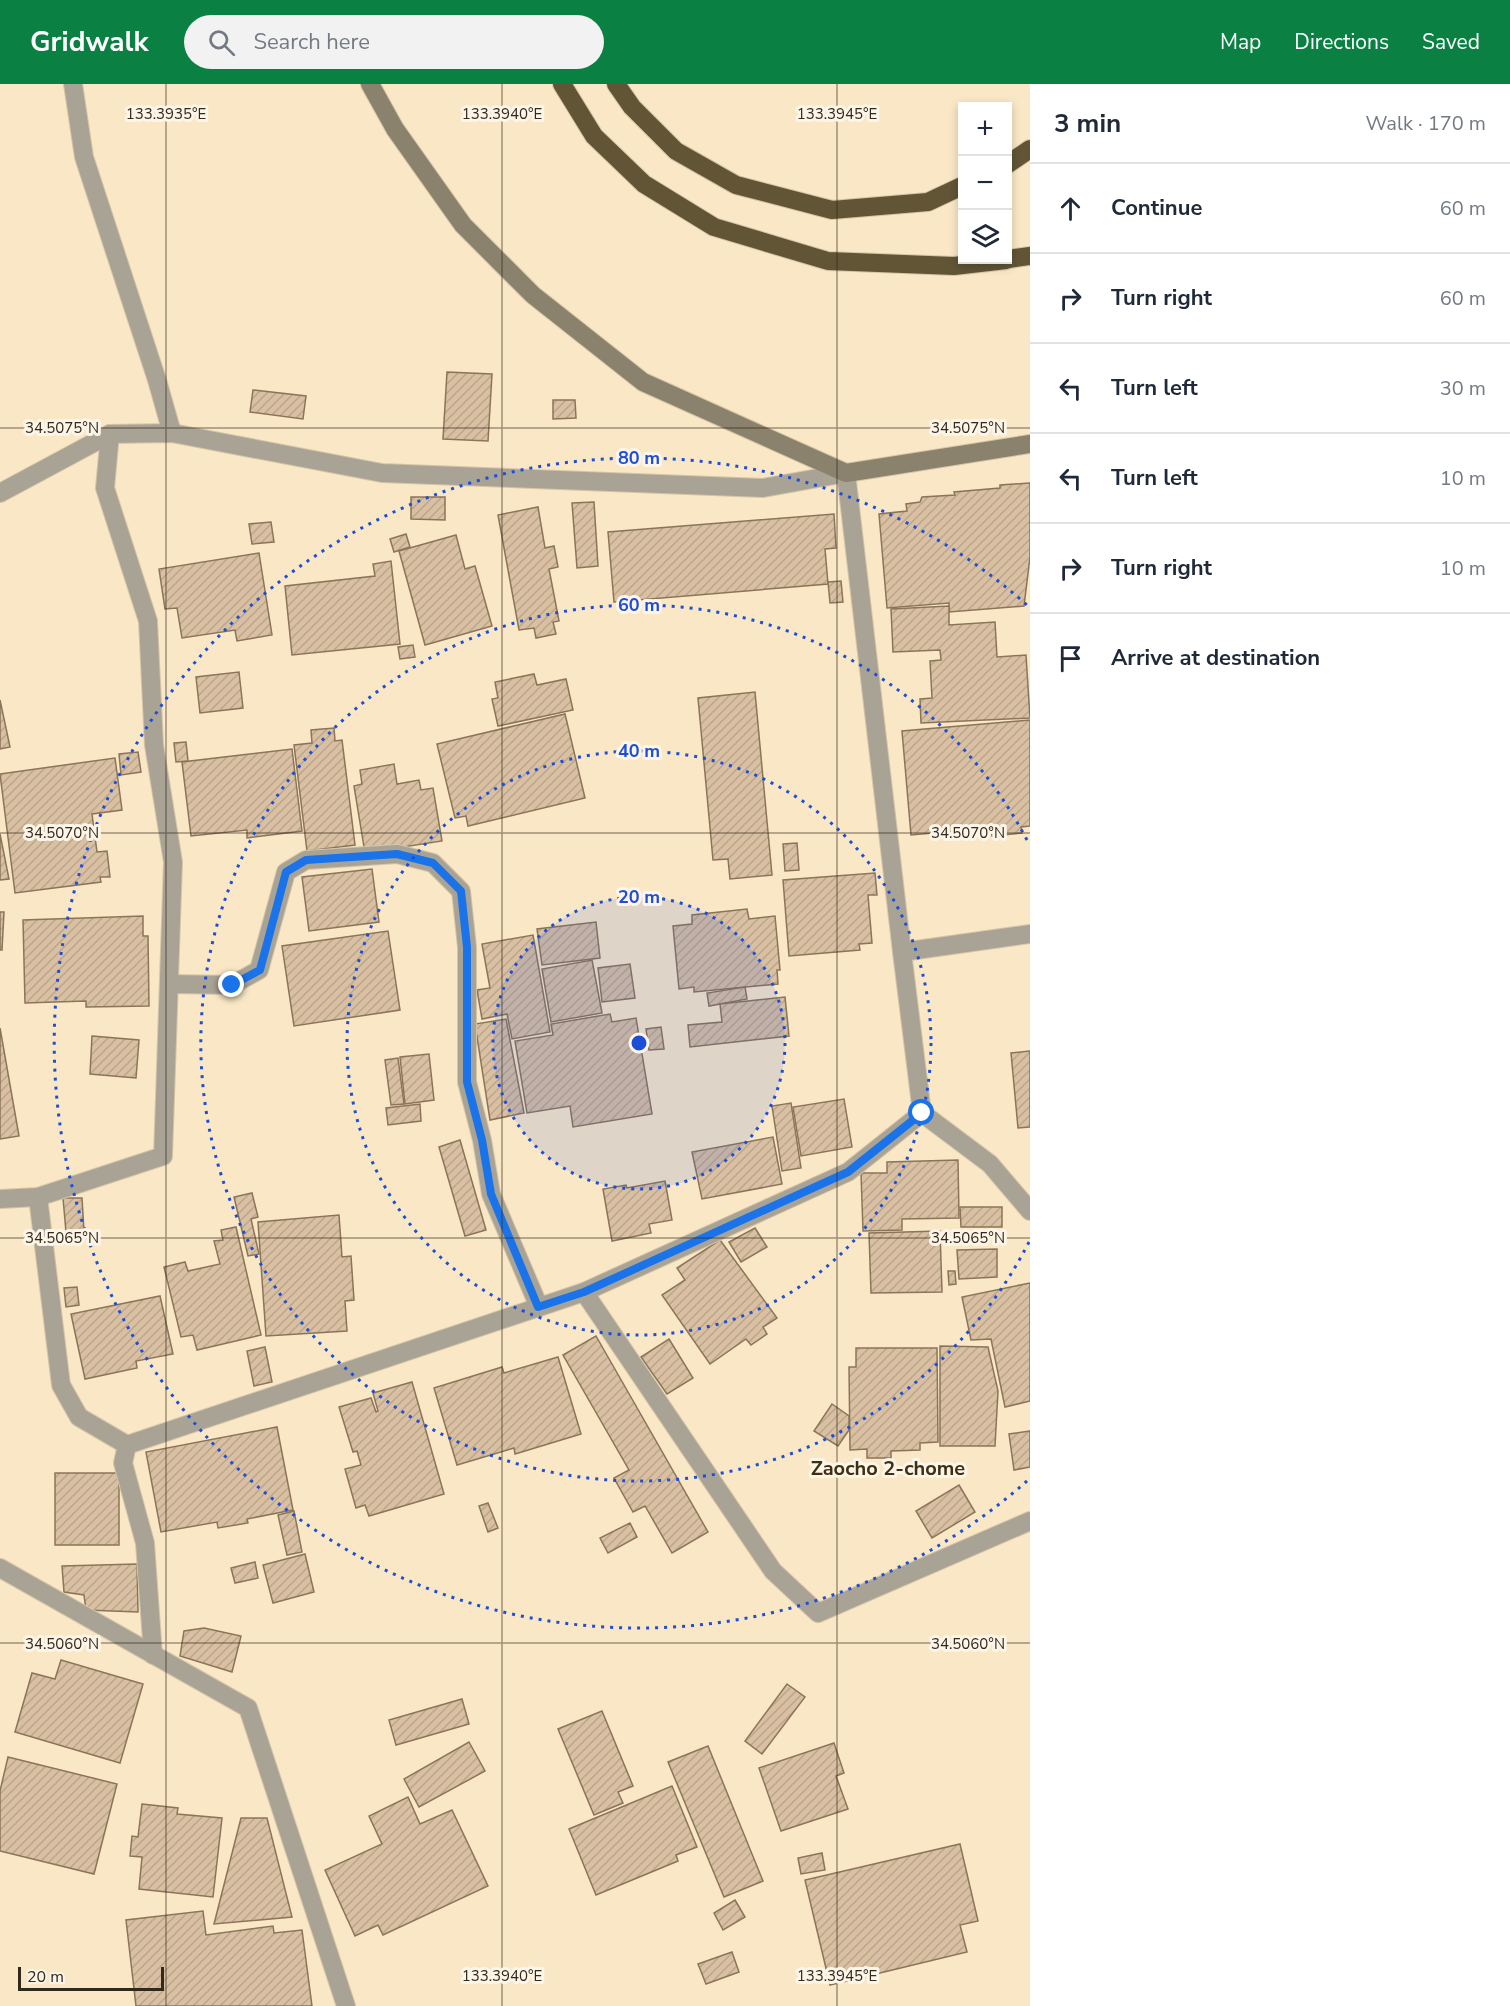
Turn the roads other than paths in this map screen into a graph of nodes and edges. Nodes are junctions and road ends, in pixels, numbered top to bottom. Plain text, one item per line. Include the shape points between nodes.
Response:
1 (73, 84) edge
2 (370, 84) edge
3 (562, 84) edge
4 (616, 84) edge
5 (1030, 150) edge
6 (1012, 161) edge
7 (958, 188) edge
8 (1030, 256) edge
9 (1012, 258) edge
10 (969, 264) edge
11 (172, 433) junction
12 (110, 434) junction
13 (1030, 444) edge
14 (846, 473) junction
15 (0, 494) edge
16 (1030, 934) edge
17 (902, 952) junction
18 (169, 984) junction
19 (922, 1113) junction
20 (38, 1197) junction
21 (0, 1199) edge
22 (1030, 1211) edge
23 (584, 1292) junction
24 (538, 1307) junction
25 (127, 1445) junction
26 (1030, 1521) edge
27 (0, 1568) edge
28 (153, 1655) junction
29 (346, 2006) edge

1 - 11 street via 84,157
2 - 14 street via 395,129 463,225 532,295 643,382
3 - 10 highway via 594,136 644,184 714,227 828,261
4 - 7 highway via 632,107 676,151 736,185 832,210 928,201
5 - 6 highway
8 - 9 highway
11 - 12 street
11 - 14 street via 382,473 763,488
12 - 15 street
12 - 18 street via 105,488 148,621 154,745 173,862
13 - 14 street
14 - 17 street
16 - 17 street
17 - 19 street
18 - 20 street via 164,1156
18 - 24 street via 232,985 260,970 286,872 306,860 397,854 433,863 461,891 467,947 467,1082 491,1194
19 - 22 street via 990,1164
19 - 23 street via 848,1172
20 - 21 street
20 - 25 street via 61,1385 79,1417
23 - 24 street
23 - 26 street via 773,1571 818,1613
24 - 25 street
25 - 28 street via 123,1464 145,1543
27 - 28 street
28 - 29 street via 248,1708

